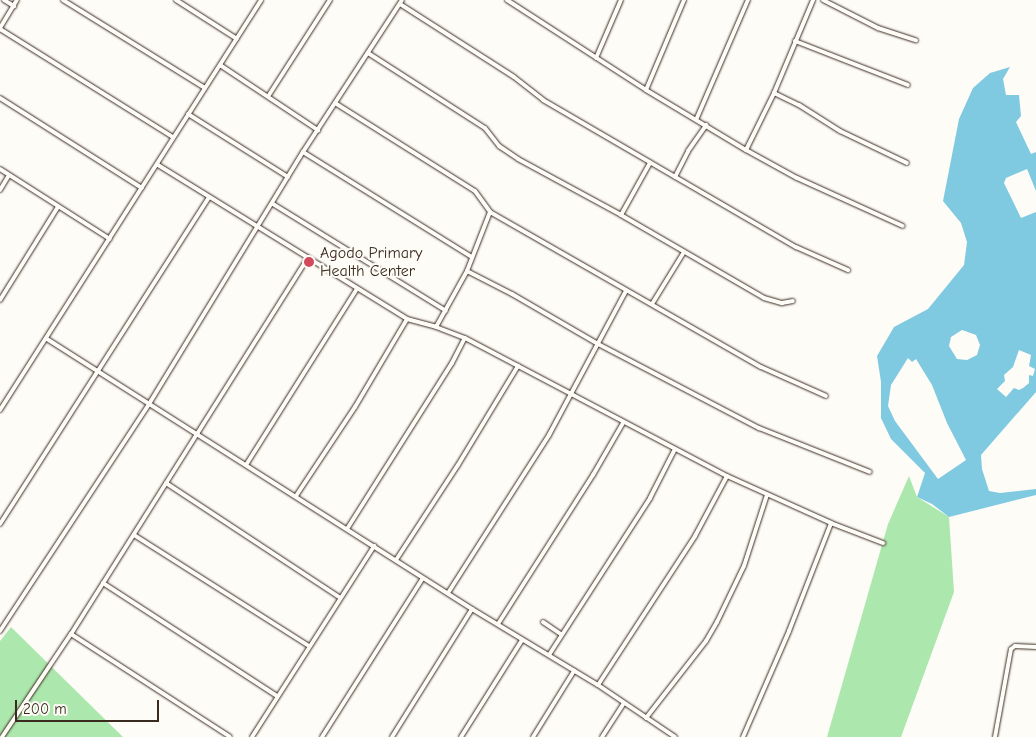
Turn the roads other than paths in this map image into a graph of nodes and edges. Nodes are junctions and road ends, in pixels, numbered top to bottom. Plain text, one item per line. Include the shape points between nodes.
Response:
1 (4, 0) edge
2 (18, 0) edge
3 (62, 0) edge
4 (176, 0) edge
5 (261, 0) edge
6 (330, 0) edge
7 (507, 0) edge
8 (621, 0) edge
9 (684, 0) edge
10 (748, 0) edge
11 (813, 0) edge
12 (823, 0) edge
13 (401, 2) edge
14 (14, 6) junction
15 (0, 28) edge
16 (236, 39) junction
17 (916, 40) dead end
18 (795, 41) junction
19 (368, 53) junction
20 (596, 58) junction
21 (220, 64) junction
22 (908, 84) dead end
23 (205, 88) junction
24 (646, 90) junction
25 (774, 93) junction
26 (269, 95) junction
27 (0, 98) edge
28 (335, 103) junction
29 (188, 114) junction
30 (696, 120) junction
31 (706, 126) junction
32 (318, 130) junction
33 (173, 137) junction
34 (746, 150) junction
35 (303, 152) junction
36 (650, 163) junction
37 (907, 163) dead end
38 (158, 165) junction
39 (0, 169) edge
40 (9, 175) junction
41 (288, 177) junction
42 (675, 177) junction
43 (142, 188) junction
44 (0, 190) edge
45 (209, 197) junction
46 (273, 204) junction
47 (58, 207) junction
48 (490, 212) junction
49 (621, 215) junction
50 (903, 226) dead end
51 (259, 228) junction
52 (110, 239) junction
53 (684, 252) junction
54 (308, 257) junction
55 (472, 257) junction
56 (848, 270) dead end
57 (467, 272) junction
58 (357, 289) junction
59 (626, 291) junction
60 (0, 300) edge
61 (793, 301) dead end
62 (652, 304) junction
63 (446, 311) junction
64 (408, 319) junction
65 (436, 327) junction
66 (47, 338) junction
67 (465, 338) junction
68 (598, 344) junction
69 (518, 366) junction
70 (98, 371) junction
71 (571, 396) junction
72 (826, 396) dead end
73 (148, 404) junction
74 (0, 410) edge
75 (623, 423) junction
76 (197, 434) junction
77 (675, 450) junction
78 (246, 465) junction
79 (870, 472) dead end
80 (727, 476) junction
81 (166, 484) junction
82 (767, 495) junction
83 (296, 496) junction
84 (831, 523) junction
85 (0, 524) edge
86 (347, 529) junction
87 (134, 535) junction
88 (883, 543) dead end
89 (374, 546) junction
90 (396, 560) junction
91 (423, 578) junction
92 (103, 583) junction
93 (448, 593) junction
94 (339, 597) junction
95 (472, 609) junction
96 (543, 622) dead end
97 (498, 624) junction
98 (0, 632) edge
99 (71, 634) junction
100 (562, 634) junction
101 (522, 640) junction
102 (309, 646) junction
103 (1036, 647) edge
104 (549, 655) junction
105 (574, 671) junction
106 (598, 685) junction
107 (277, 696) junction
108 (624, 703) junction
109 (646, 718) junction
110 (668, 732) junction
111 (2, 737) edge
112 (230, 737) edge
113 (252, 737) edge
114 (322, 737) edge
115 (392, 737) edge
116 (461, 737) edge
117 (533, 737) edge
118 (602, 737) edge
119 (665, 737) edge
120 (675, 737) edge
121 (743, 737) edge
122 (995, 737) edge

1 - 14 street
2 - 14 street
3 - 23 street
4 - 16 street
5 - 16 street
6 - 26 street
7 - 20 street
8 - 20 street
9 - 24 street
10 - 30 street
11 - 18 street
12 - 17 street via 878,28
13 - 19 street
13 - 36 street via 543,100
14 - 15 street
15 - 33 street
16 - 21 street
18 - 22 street
18 - 25 street
19 - 28 street
19 - 49 street via 484,128 506,152
20 - 24 street
21 - 23 street
21 - 26 street
23 - 29 street
24 - 30 street
25 - 34 street
25 - 37 street via 840,131
26 - 32 street
27 - 43 street
28 - 32 street
28 - 48 street via 475,191
29 - 33 street
29 - 41 street
30 - 31 street
31 - 34 street
31 - 42 street
32 - 35 street
33 - 38 street
34 - 50 street via 797,178
35 - 41 street
35 - 55 street
36 - 42 street
36 - 49 street
38 - 43 street
38 - 45 street
39 - 40 street
40 - 44 street
40 - 47 street
41 - 46 street
42 - 56 street via 796,247
43 - 52 street
45 - 51 street
45 - 70 street
46 - 51 street
46 - 63 street
47 - 52 street
47 - 60 street
48 - 55 street
48 - 59 street
49 - 53 street
51 - 54 street
51 - 73 street
52 - 66 street
53 - 61 street via 764,298 782,303
53 - 62 street
54 - 58 street
54 - 76 street
55 - 57 street
57 - 63 street
57 - 68 street
58 - 64 street
58 - 78 street
59 - 62 street
59 - 68 street
62 - 72 street via 761,367
63 - 65 street
64 - 65 street
64 - 83 street
65 - 67 street
66 - 70 street
66 - 74 street
67 - 69 street
67 - 86 street
68 - 71 street
68 - 79 street via 759,428
69 - 71 street
69 - 90 street
70 - 73 street
70 - 85 street
71 - 75 street
71 - 93 street
73 - 76 street
73 - 98 street
75 - 77 street
75 - 97 street
76 - 78 street
76 - 81 street
77 - 80 street
77 - 100 street via 650,498
78 - 83 street
80 - 82 street
80 - 106 street via 694,536
81 - 87 street
81 - 94 street
82 - 84 street
82 - 109 street via 744,566 718,622
83 - 86 street
84 - 88 street
84 - 121 street
86 - 89 street
87 - 92 street
87 - 102 street
89 - 90 street
89 - 94 street
90 - 91 street
91 - 93 street
91 - 114 street
92 - 99 street
92 - 107 street
93 - 95 street
94 - 102 street
95 - 97 street
95 - 115 street
96 - 100 street
97 - 101 street
99 - 111 street
99 - 112 street
100 - 104 street
101 - 104 street
101 - 116 street
102 - 107 street
103 - 122 street via 1015,646 1011,649
104 - 105 street
105 - 106 street
105 - 117 street
106 - 108 street
107 - 113 street
108 - 109 street
108 - 118 street
109 - 110 street
110 - 119 street
110 - 120 street

